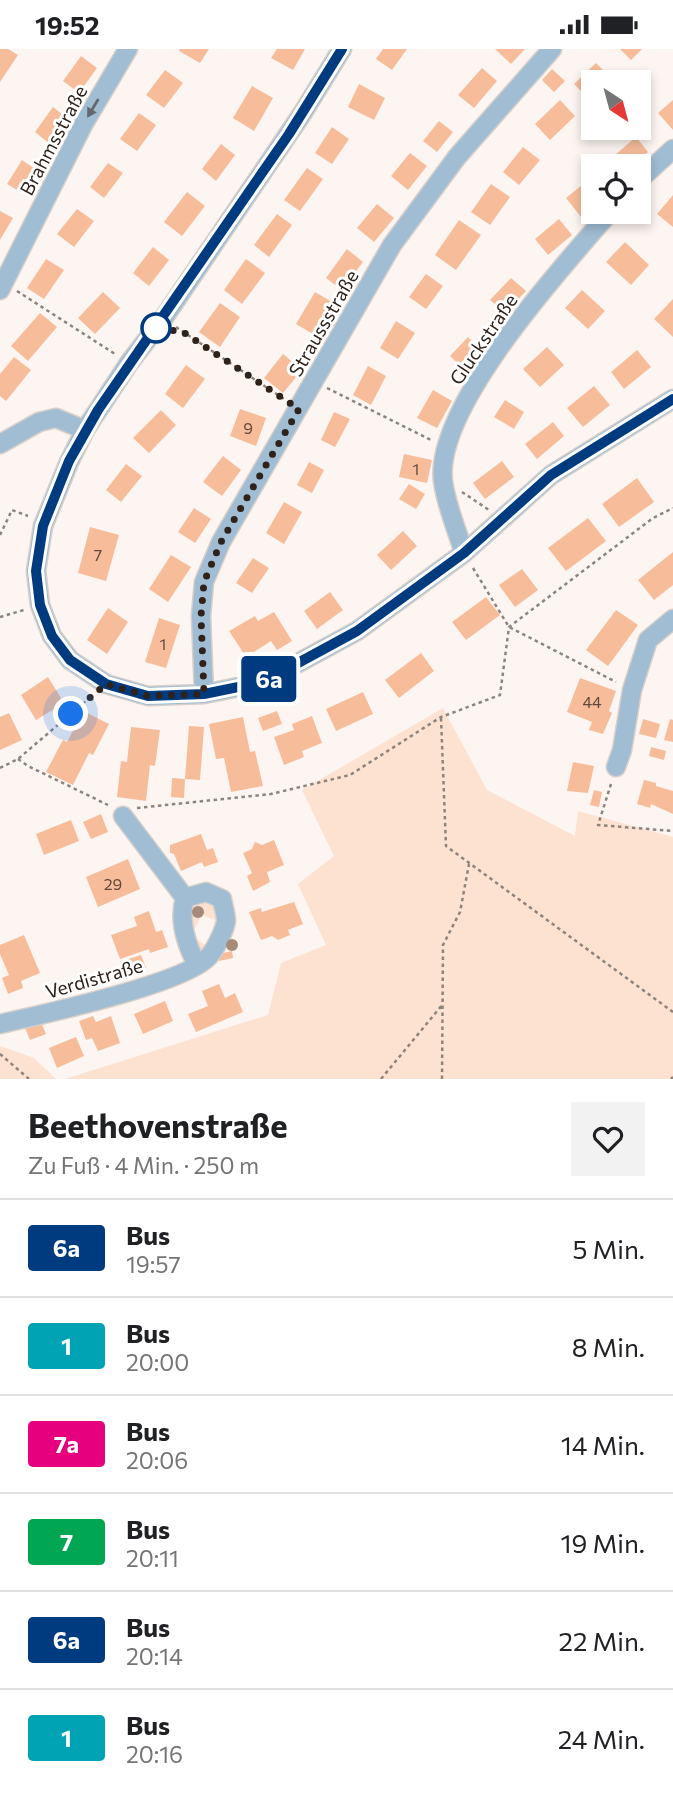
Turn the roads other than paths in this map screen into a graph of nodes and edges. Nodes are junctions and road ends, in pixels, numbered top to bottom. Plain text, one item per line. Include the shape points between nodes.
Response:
1 (128, 49) edge
2 (342, 49) edge
3 (552, 49) edge
4 (673, 149) edge
5 (651, 169) edge
6 (599, 224) edge
7 (2, 286) edge
8 (673, 398) edge
9 (85, 430) junction
10 (0, 444) edge
11 (464, 553) junction
12 (673, 619) edge
13 (204, 694) junction
14 (616, 767) road end
15 (123, 815) road end
16 (185, 898) junction
17 (197, 965) junction
18 (0, 1024) edge

1 -> 7 street, Brahmsstraße via 83,125
2 - 9 street
3 - 13 street, Straussstraße via 457,157 392,244 221,542 204,582
4 - 5 street
6 - 11 street, Gluckstraße via 482,372 454,424 443,480
8 - 11 street via 551,475
9 - 10 street via 56,418 39,422
9 - 13 street via 45,521 36,571 40,605 52,636 70,660 106,684 148,696
11 - 13 street via 357,631 263,682
12 - 14 street via 648,640
15 - 16 street
16 - 17 street via 181,911 186,941
16 - 17 street, Verdistraße via 206,892 222,899 226,922 210,955
17 - 18 street, Verdistraße via 120,994

